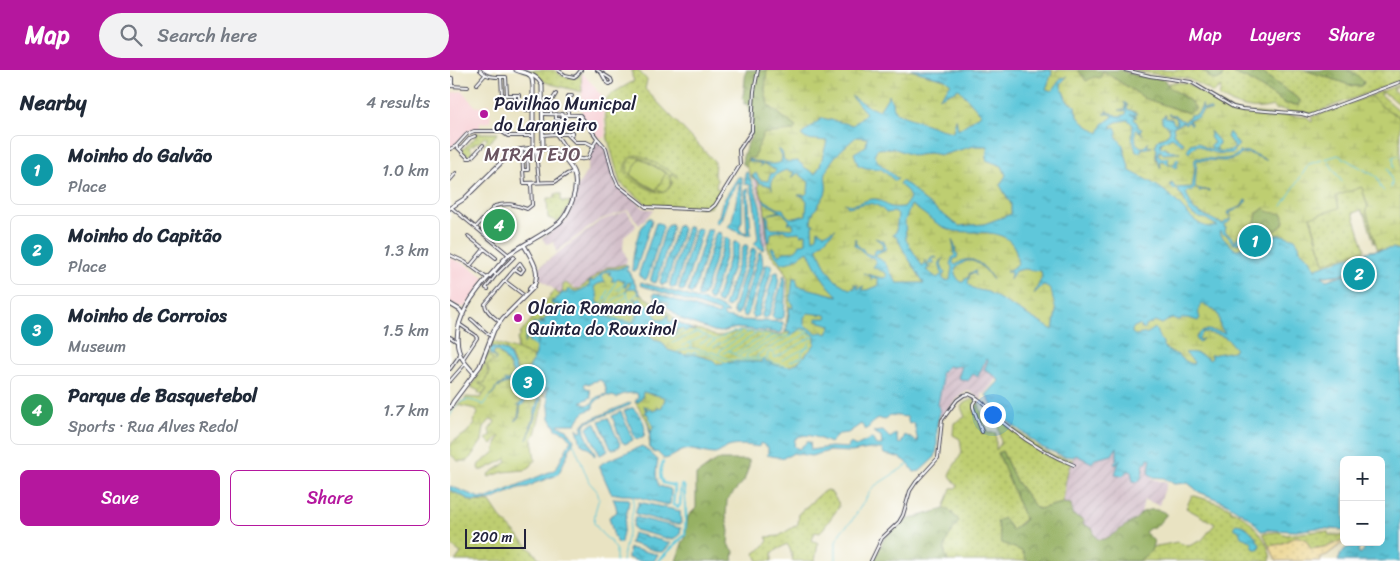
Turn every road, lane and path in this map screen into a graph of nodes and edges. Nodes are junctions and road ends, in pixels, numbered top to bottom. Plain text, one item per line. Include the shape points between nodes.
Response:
1 (480, 70) edge
2 (516, 70) edge
3 (558, 70) edge
4 (581, 70) edge
5 (597, 70) edge
6 (758, 70) edge
7 (1125, 70) edge
8 (526, 74) junction
9 (602, 74) dead end
10 (485, 75) junction
11 (501, 77) junction
12 (450, 78) edge
13 (1400, 82) edge
14 (477, 84) dead end
15 (542, 85) junction
16 (451, 86) edge
17 (468, 86) dead end
18 (533, 86) junction
19 (556, 94) dead end
20 (506, 95) junction
21 (572, 96) dead end
22 (563, 103) dead end
23 (568, 103) junction
24 (568, 108) junction
25 (572, 108) dead end
26 (533, 110) junction
27 (543, 114) junction
28 (551, 114) junction
29 (568, 114) junction
30 (556, 134) junction
31 (567, 134) junction
32 (543, 135) junction
33 (475, 136) dead end
34 (533, 136) junction
35 (570, 137) junction
36 (597, 138) junction
37 (483, 145) dead end
38 (456, 146) junction
39 (533, 146) junction
40 (543, 146) junction
41 (594, 146) junction
42 (450, 149) edge
43 (522, 149) junction
44 (527, 149) junction
45 (459, 150) junction
46 (538, 152) junction
47 (523, 170) junction
48 (573, 172) junction
49 (456, 173) dead end
50 (450, 180) edge
51 (539, 182) junction
52 (533, 183) junction
53 (451, 208) edge
54 (476, 227) junction
55 (468, 236) dead end
56 (524, 244) junction
57 (484, 249) junction
58 (450, 255) edge
59 (509, 255) junction
60 (514, 257) dead end
61 (496, 258) dead end
62 (470, 266) junction
63 (515, 269) dead end
64 (495, 273) junction
65 (487, 278) junction
66 (505, 281) junction
67 (488, 289) dead end
68 (525, 296) junction
69 (451, 306) edge
70 (467, 307) junction
71 (458, 308) junction
72 (463, 315) junction
73 (471, 319) dead end
74 (500, 322) junction
75 (459, 324) junction
76 (492, 336) junction
77 (450, 337) edge
78 (457, 342) junction
79 (460, 355) junction
80 (463, 360) junction
81 (466, 364) junction
82 (450, 368) edge
83 (474, 373) junction
84 (450, 381) edge
85 (977, 398) junction
86 (450, 408) edge
87 (982, 432) dead end
88 (1074, 465) dead end
89 (871, 561) edge

1 - 10 street
2 - 8 main road
3 - 4 street via 570,77 577,76
5 - 9 street
6 - 36 street via 752,131 739,150 740,166 709,210 646,207 618,185 606,148
7 - 13 street via 1190,82 1233,107 1309,116
8 - 15 main road via 538,78
8 - 18 main road via 532,79
10 - 11 street
10 - 14 street
11 - 20 street via 502,95
11 - 20 street via 506,77
12 - 16 street
15 - 18 main road via 538,82
15 - 27 main road
16 - 17 street
18 - 26 main road
19 - 28 street via 551,102
20 - 26 street via 519,95 519,110
21 - 23 street via 568,96
22 - 23 street
23 - 24 street
24 - 25 street
24 - 29 street
26 - 34 main road
27 - 28 street
27 - 32 main road
28 - 29 street
29 - 36 street via 580,115
30 - 31 street
30 - 32 street
30 - 41 street via 575,158 588,158
31 - 35 street
31 - 35 street via 572,132
32 - 40 main road
33 - 45 street
34 - 38 street via 508,136 501,131 470,132
34 - 39 main road
35 - 41 street via 575,142
36 - 41 street
37 - 45 street via 470,158
38 - 42 street
38 - 45 street
39 - 40 main road via 538,141
39 - 44 main road
39 - 46 main road
40 - 46 main road
40 - 48 main road via 560,153
43 - 44 main road
43 - 47 street
43 - 53 main road via 510,154
44 - 47 street via 528,170
46 - 51 street
47 - 52 street via 524,183
48 - 51 street via 555,182
48 - 56 main road via 573,196 566,215
49 - 50 street
51 - 52 street
52 - 54 street via 531,208 510,204 495,206
53 - 54 street
54 - 59 street
55 - 57 street
56 - 59 main road
56 - 68 main road via 537,271 534,285
57 - 61 street
57 - 62 street
58 - 62 street
59 - 64 main road
60 - 64 street
62 - 65 street
63 - 66 street
64 - 65 main road
64 - 67 street
65 - 70 main road
66 - 68 street
66 - 74 street via 485,306
68 - 74 main road
69 - 71 main road
70 - 71 main road
70 - 72 main road
71 - 72 main road
72 - 75 main road
73 - 76 street
74 - 76 main road
75 - 78 main road
75 - 80 street via 477,338
76 - 83 main road
77 - 78 street
78 - 79 main road
79 - 80 main road
79 - 82 street
80 - 81 main road
81 - 83 main road
81 - 84 street
83 - 86 main road
85 - 87 street via 973,407
85 - 88 street via 1000,421 1037,448
85 - 89 street via 964,395 942,420 938,458 910,490 903,515 882,538

